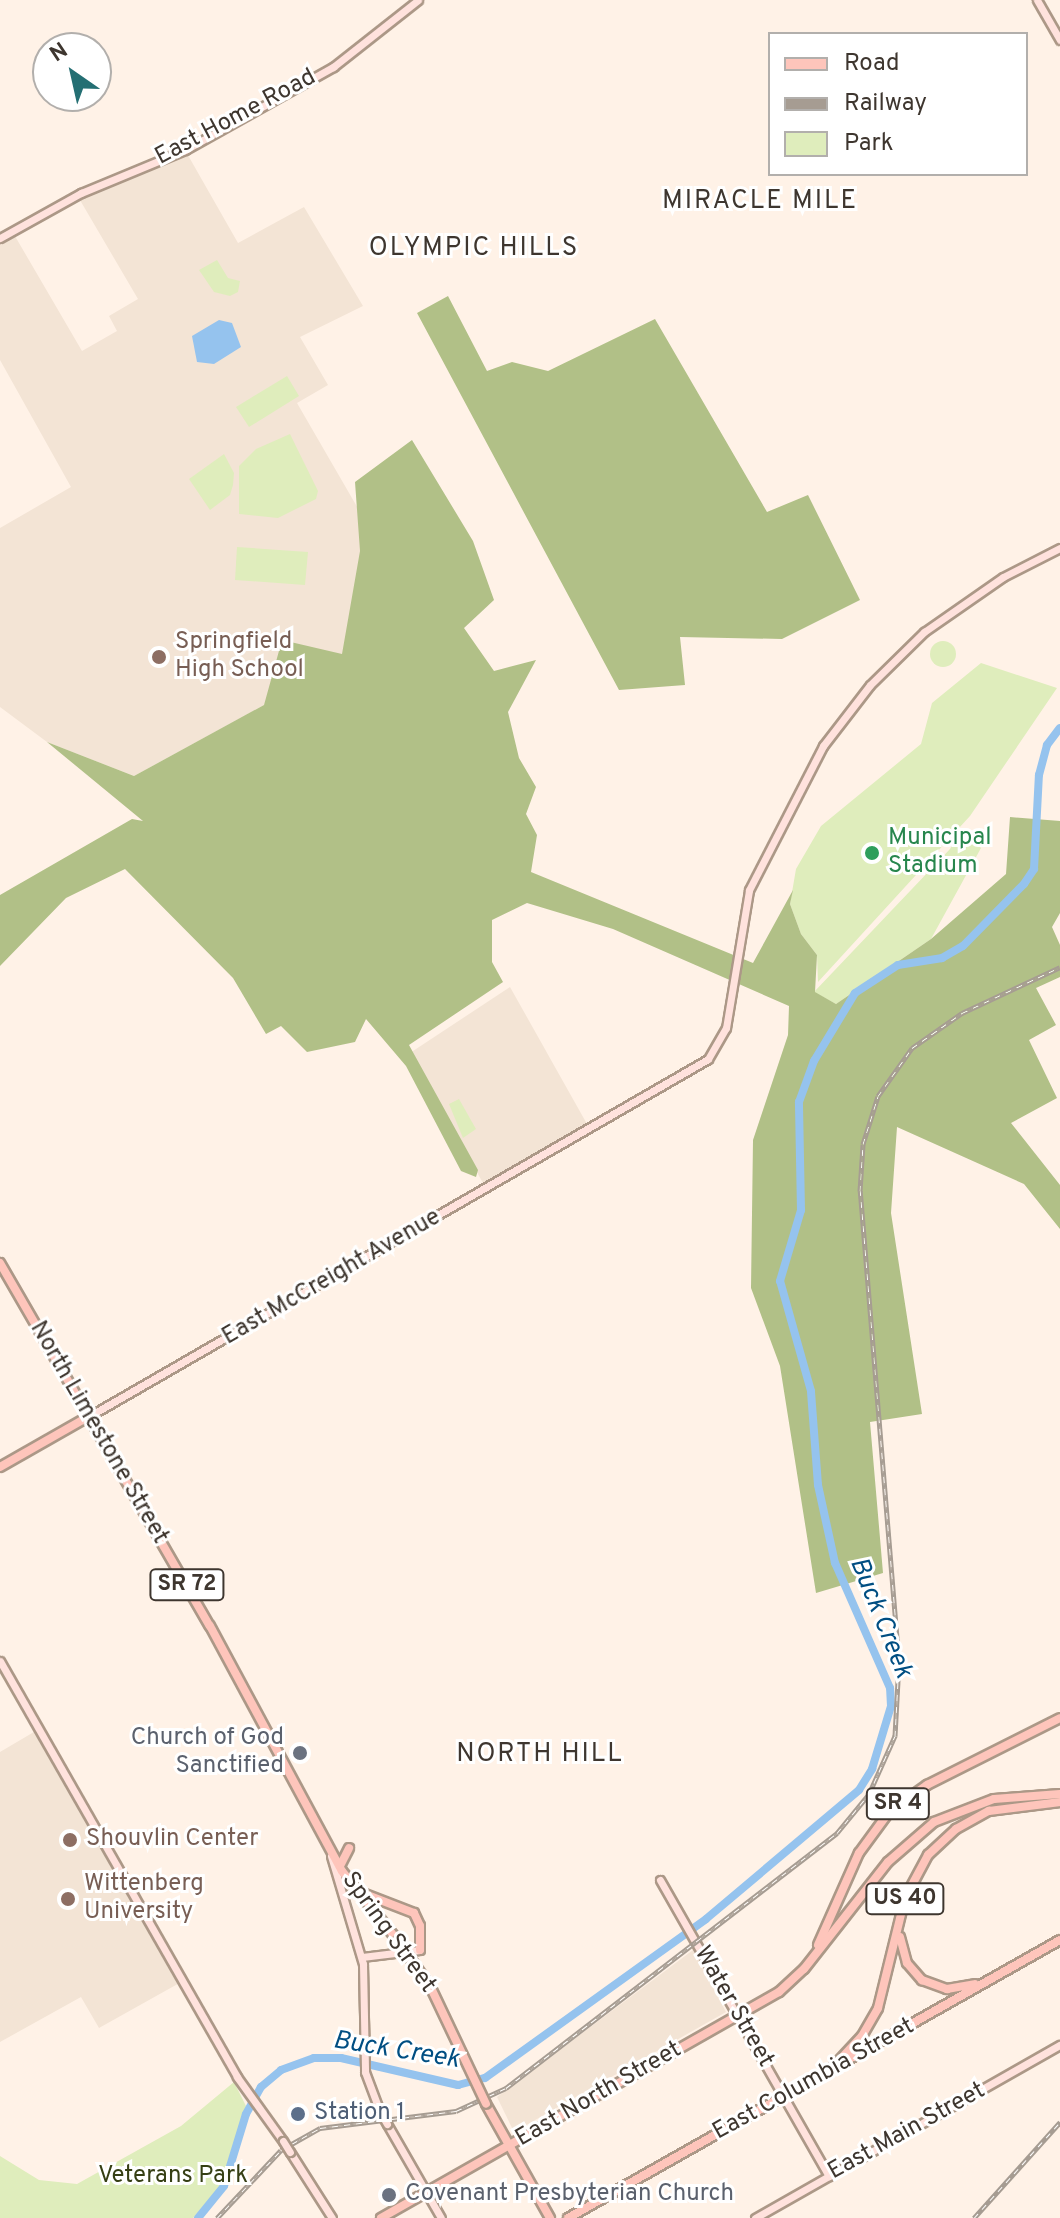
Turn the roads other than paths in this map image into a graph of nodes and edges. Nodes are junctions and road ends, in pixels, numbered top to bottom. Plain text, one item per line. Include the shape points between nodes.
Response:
1 (399, 0) edge
2 (418, 0) edge
3 (1037, 0) edge
4 (405, 10) junction
5 (1060, 40) edge
6 (0, 238) edge
7 (1060, 548) edge
8 (0, 1263) edge
9 (86, 1418) junction
10 (0, 1467) edge
11 (0, 1661) edge
12 (1060, 1718) edge
13 (1060, 1794) edge
14 (1060, 1802) edge
15 (349, 1848) dead end
16 (330, 1850) junction
17 (342, 1871) junction
18 (660, 1880) dead end
19 (355, 1891) junction
20 (900, 1923) junction
21 (1060, 1940) edge
22 (420, 1950) joint
23 (362, 1957) junction
24 (809, 1963) junction
25 (995, 1978) junction
26 (738, 2016) junction
27 (1060, 2045) edge
28 (825, 2075) junction
29 (784, 2097) junction
30 (509, 2146) junction
31 (829, 2176) junction
32 (427, 2192) junction
33 (332, 2218) edge
34 (381, 2218) edge
35 (441, 2218) edge
36 (550, 2218) edge
37 (568, 2218) edge
38 (755, 2218) edge

1 - 4 street
2 - 4 street, East Home Road
3 - 5 street
4 - 6 street, East Home Road via 323,72 185,150 81,193
7 - 9 street, East McCreight Avenue via 1003,577 942,618 886,668 838,724 802,780 749,890 720,1045 700,1066
8 - 9 main road, North Limestone Street / SR 72
9 - 10 main road, East McCreight Avenue
9 - 16 main road, North Limestone Street / SR 72 via 210,1626
11 - 33 street, bridge via 246,2089
12 - 24 main road, SR 4 via 927,1785 889,1812 859,1853
13 - 24 main road, US 40 via 994,1799 934,1822 888,1862
14 - 20 main road, US 40 via 1000,1807 956,1829 914,1876
15 - 17 main road via 341,1858
16 - 17 main road, Spring Street / SR 72
16 - 23 street, North Limestone Street
17 - 19 main road, Spring Street / SR 72
18 - 26 street, Water Street
19 - 22 main road via 414,1913
19 - 30 main road, Spring Street / SR 72, bridge via 431,1988
20 - 25 main road via 904,1956 927,1983 955,1989
20 - 28 main road, US 40 via 872,2020
21 - 25 main road, East Columbia Street
22 - 23 street
23 - 32 street, North Limestone Street, bridge via 367,2082
24 - 26 main road, East North Street / US 40 via 779,1992
25 - 28 main road, East Columbia Street
26 - 29 street, Water Street
26 - 30 main road, East North Street / US 40
27 - 31 street, East Main Street
28 - 29 main road, East Columbia Street / US 40
29 - 31 street, Water Street
29 - 37 main road, East Columbia Street / US 40
30 - 32 main road, East North Street / US 40
30 - 36 main road, SR 72
31 - 38 street, East Main Street
32 - 34 main road, East North Street / US 40
32 - 35 street, North Limestone Street

